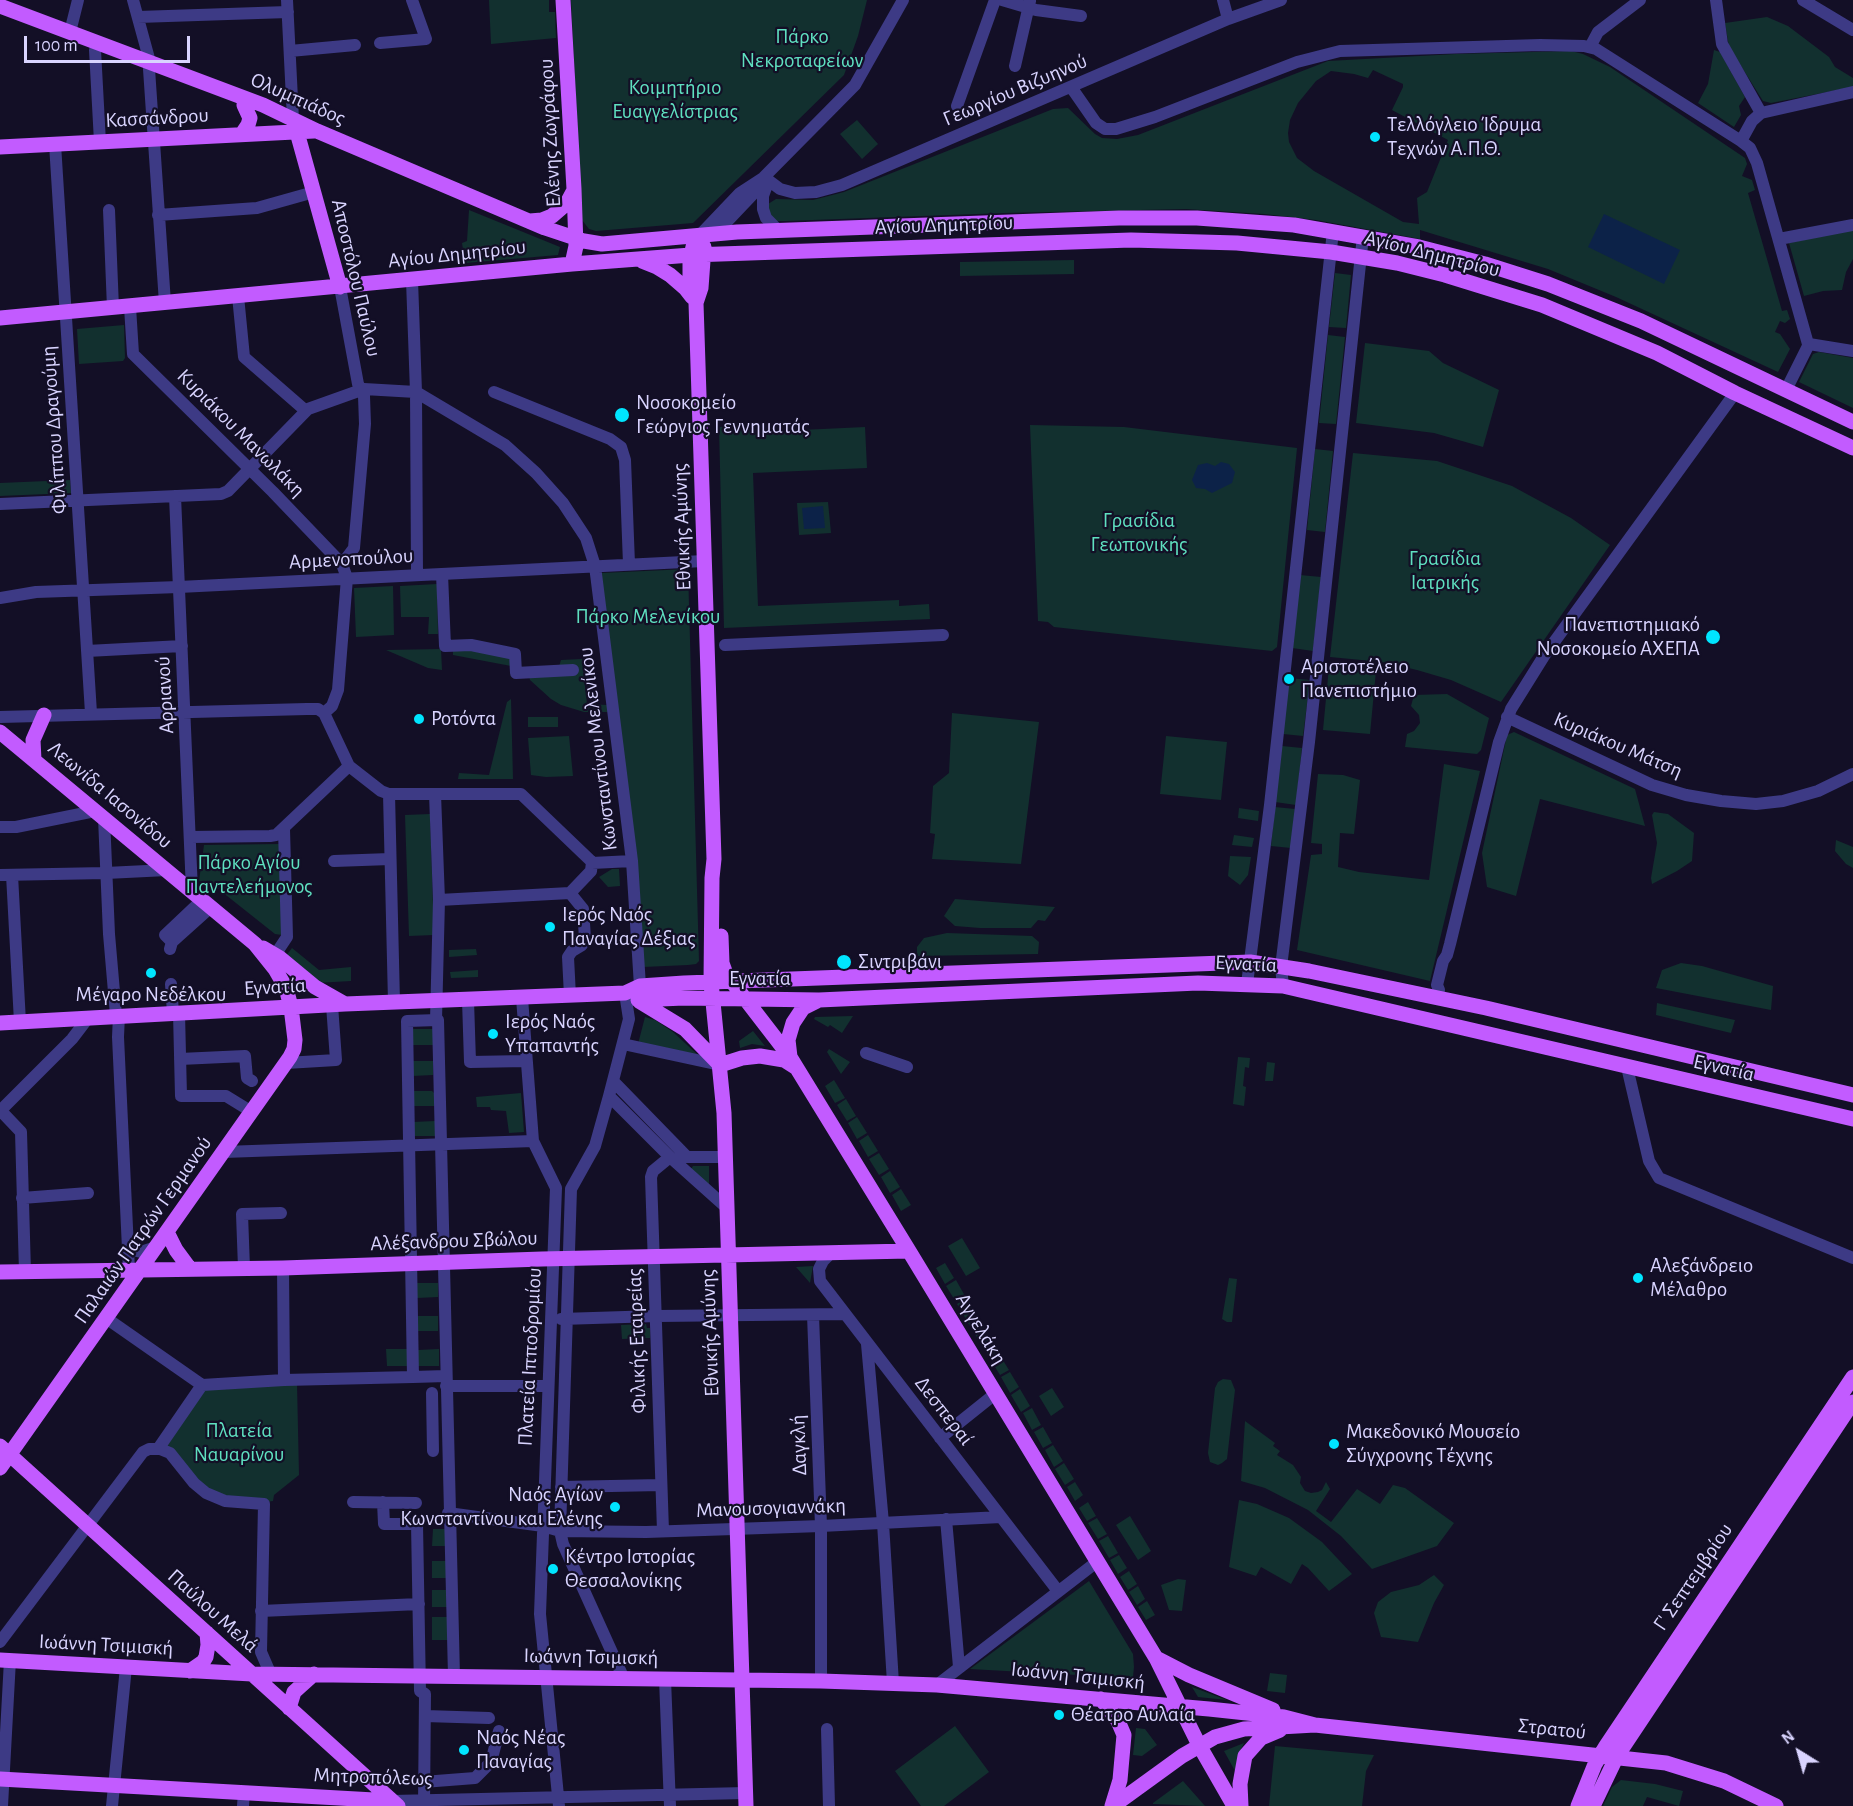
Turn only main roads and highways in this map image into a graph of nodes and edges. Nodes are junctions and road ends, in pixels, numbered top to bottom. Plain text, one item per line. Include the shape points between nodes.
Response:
1 (563, 0) edge
2 (0, 6) edge
3 (0, 14) edge
4 (149, 66) junction
5 (244, 105) junction
6 (295, 125) junction
7 (242, 134) junction
8 (0, 147) edge
9 (574, 189) junction
10 (530, 221) junction
11 (709, 234) junction
12 (576, 238) junction
13 (727, 253) junction
14 (697, 255) junction
15 (630, 259) junction
16 (572, 264) junction
17 (702, 273) junction
18 (340, 287) junction
19 (696, 303) junction
20 (0, 318) edge
21 (1853, 422) edge
22 (1853, 448) edge
23 (44, 715) road end
24 (0, 732) edge
25 (34, 760) junction
26 (714, 859) junction
27 (255, 944) junction
28 (711, 982) junction
29 (732, 982) junction
30 (634, 993) junction
31 (712, 1000) junction
32 (747, 1000) junction
33 (819, 1000) junction
34 (339, 1004) junction
35 (291, 1007) junction
36 (0, 1023) edge
37 (794, 1063) junction
38 (720, 1065) junction
39 (1853, 1095) edge
40 (1853, 1119) edge
41 (167, 1232) junction
42 (909, 1251) junction
43 (728, 1255) junction
44 (190, 1269) junction
45 (105, 1270) junction
46 (135, 1270) junction
47 (0, 1272) edge
48 (116, 1304) junction
49 (1853, 1377) edge
50 (1853, 1402) edge
51 (5, 1450) edge
52 (1811, 1452) junction
53 (0, 1468) edge
54 (207, 1633) junction
55 (1156, 1658) junction
56 (5, 1660) edge
57 (1668, 1666) junction
58 (190, 1671) junction
59 (252, 1674) junction
60 (314, 1674) junction
61 (743, 1681) junction
62 (1101, 1699) junction
63 (1180, 1707) junction
64 (289, 1708) junction
65 (1315, 1725) junction
66 (1199, 1745) junction
67 (1600, 1755) junction
68 (1617, 1756) junction
69 (2, 1779) edge
70 (243, 1799) edge
71 (746, 1800) edge
72 (395, 1803) edge
73 (1112, 1806) edge
74 (1234, 1806) edge
75 (1240, 1806) edge
76 (1578, 1806) edge
77 (1593, 1806) edge
78 (1776, 1806) edge

1 - 9 main road, Ελένης Ζωγράφου
2 - 4 main road, Ολυμπιάδος
3 - 4 main road, Ολυμπιάδος
4 - 5 main road, Ολυμπιάδος
4 - 6 main road, Ολυμπιάδος via 264,105
5 - 6 main road, Ολυμπιάδος
5 - 7 main road via 250,118
6 - 7 main road, Κασσάνδρου
6 - 10 main road, Ολυμπιάδος
6 - 18 main road, Αποστόλου Παύλου
7 - 8 main road, Κασσάνδρου
9 - 10 main road via 567,203 552,216
9 - 12 main road, Ελένης Ζωγράφου
10 - 12 main road, Ολυμπιάδος
11 - 12 main road, Αγίου Δημητρίου via 602,244
11 - 14 main road, Εθνικής Αμύνης via 694,244
11 - 21 main road, Αγίου Δημητρίου via 1174,218 1269,222 1333,231 1456,256 1557,287 1615,309
12 - 16 main road, Ελένης Ζωγράφου
13 - 14 main road, Αγίου Δημητρίου
13 - 17 main road via 707,262
13 - 22 main road, Αγίου Δημητρίου via 1131,240 1215,242 1361,257 1425,270 1542,305 1657,353
14 - 15 main road, Αγίου Δημητρίου
14 - 17 main road, Εθνικής Αμύνης
14 - 19 main road, Εθνικής Αμύνης via 691,286
15 - 16 main road, Αγίου Δημητρίου
15 - 19 main road via 666,272 686,288
16 - 18 main road, Αγίου Δημητρίου
17 - 19 main road, Εθνικής Αμύνης
18 - 20 main road, Αγίου Δημητρίου
19 - 26 main road, Εθνικής Αμύνης
23 - 25 main road via 33,740
24 - 25 main road, Λεωνίδα Ιασονίδου
25 - 27 main road, Λεωνίδα Ιασονίδου
26 - 28 main road, Εθνικής Αμύνης
26 - 29 main road, Εθνικής Αμύνης via 719,878 722,963
27 - 34 main road
27 - 35 main road via 282,979
28 - 29 main road, Εγνατία
28 - 30 main road, Εγνατία
28 - 31 main road, Εθνικής Αμύνης
29 - 32 main road, Αγγελάκη
29 - 39 main road, Εγνατία via 1250,962 1438,994
30 - 31 main road, Εγνατία
30 - 34 main road, Εγνατία
30 - 38 main road via 685,1029
31 - 32 main road, Εγνατία
31 - 38 main road, Εθνικής Αμύνης
32 - 33 main road, Εγνατία
32 - 37 main road, Αγγελάκη
33 - 37 main road via 804,1008 793,1023 788,1040
33 - 40 main road, Εγνατία via 1198,983 1283,986
34 - 35 main road, Εγνατία
35 - 36 main road, Εγνατία
35 - 41 main road, Παλαιών Πατρών Γερμανού via 295,1047
37 - 38 main road via 760,1056
37 - 42 main road, Αγγελάκη
38 - 43 main road, Εθνικής Αμύνης
41 - 44 main road
41 - 46 main road, Παλαιών Πατρών Γερμανού
42 - 43 main road, Αλέξανδρου Σβώλου
42 - 55 main road, Αγγελάκη
43 - 44 main road, Αλέξανδρου Σβώλου
43 - 61 main road, Εθνικής Αμύνης
44 - 46 main road, Αλέξανδρου Σβώλου
45 - 46 main road, Αλέξανδρου Σβώλου
45 - 47 main road, Αλέξανδρου Σβώλου
45 - 48 main road via 113,1284
46 - 48 main road, Παλαιών Πατρών Γερμανού
48 - 51 main road, Παλαιών Πατρών Γερμανού
49 - 52 main road, Γ' Σεπτεμβρίου
50 - 52 main road, Γ' Σεπτεμβρίου
51 - 53 main road, Παλαιών Πατρών Γερμανού
51 - 54 main road, Παύλου Μελά
52 - 57 main road, Γ' Σεπτεμβρίου
54 - 58 main road via 206,1657
54 - 59 main road, Παύλου Μελά
55 - 63 main road, Αγγελάκη
55 - 65 main road via 1239,1697
56 - 58 main road, Ιωάννη Τσιμισκή
57 - 67 main road, Γ' Σεπτεμβρίου
57 - 68 main road, Γ' Σεπτεμβρίου
58 - 59 main road, Ιωάννη Τσιμισκή
59 - 60 main road, Ιωάννη Τσιμισκή
59 - 64 main road, Παύλου Μελά
60 - 61 main road, Ιωάννη Τσιμισκή
60 - 64 main road via 294,1692
61 - 62 main road, Ιωάννη Τσιμισκή via 937,1685
61 - 71 main road, Εθνικής Αμύνης
62 - 63 main road, Ιωάννη Τσιμισκή
62 - 73 main road via 1124,1735 1120,1780
63 - 65 main road, Στρατού via 1284,1717
63 - 66 main road, Αγγελάκη
64 - 72 main road, Παύλου Μελά
65 - 66 main road, Στρατού via 1238,1730
65 - 67 main road, Στρατού
65 - 75 main road via 1270,1733 1252,1746 1242,1764
66 - 73 main road, Στρατού
66 - 74 main road, Αγγελάκη
67 - 68 main road, Στρατού
67 - 76 main road, Γ' Σεπτεμβρίου
68 - 77 main road, Γ' Σεπτεμβρίου
68 - 78 main road, Στρατού via 1702,1773
69 - 70 main road, Μητροπόλεως via 113,1785
70 - 72 main road, Μητροπόλεως

